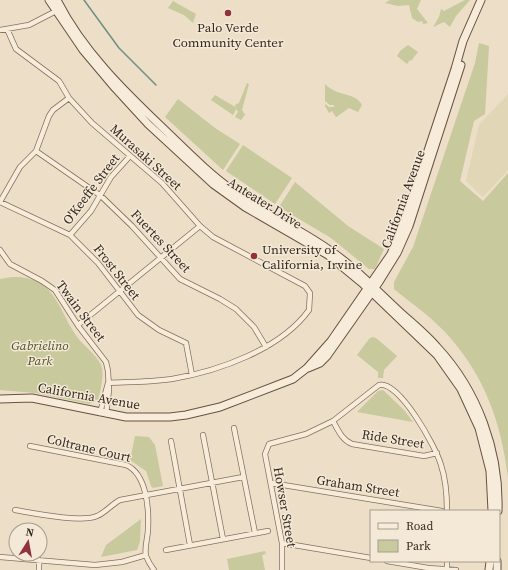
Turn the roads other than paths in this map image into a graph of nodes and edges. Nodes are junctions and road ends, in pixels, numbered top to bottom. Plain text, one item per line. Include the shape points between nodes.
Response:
1 (49, 0) edge
2 (57, 0) edge
3 (481, 0) edge
4 (59, 10) junction
5 (7, 29) junction
6 (0, 30) edge
7 (107, 80) junction
8 (69, 98) junction
9 (154, 120) junction
10 (36, 151) junction
11 (130, 156) junction
12 (101, 196) junction
13 (0, 202) edge
14 (200, 226) junction
15 (70, 235) junction
16 (0, 250) edge
17 (161, 258) junction
18 (372, 288) junction
19 (120, 291) junction
20 (78, 325) junction
21 (266, 347) junction
22 (192, 375) junction
23 (108, 383) junction
24 (0, 399) edge
25 (103, 413) junction
26 (333, 421) junction
27 (234, 428) dead end
28 (203, 435) dead end
29 (171, 441) dead end
30 (30, 446) dead end
31 (437, 453) junction
32 (243, 477) junction
33 (271, 483) junction
34 (212, 484) junction
35 (179, 490) junction
36 (145, 496) junction
37 (15, 510) dead end
38 (436, 510) edge
39 (447, 510) edge
40 (492, 510) edge
41 (498, 510) edge
42 (268, 531) dead end
43 (255, 533) junction
44 (223, 539) junction
45 (282, 543) junction
46 (190, 545) junction
47 (166, 550) dead end
48 (146, 555) junction
49 (370, 558) edge
50 (48, 561) edge
51 (393, 562) edge
52 (95, 567) edge
53 (154, 570) edge
54 (282, 570) edge
55 (447, 570) edge
56 (456, 570) edge

1 - 4 main road, Anteater Drive
2 - 4 main road, Anteater Drive
3 - 18 main road, California Avenue via 466,34 401,229 391,254
4 - 5 street via 29,25
4 - 7 main road, Anteater Drive via 83,50
4 - 9 main road, Anteater Drive via 105,69
5 - 6 street
5 - 8 street, Murasaki Street via 16,49 59,81
7 - 9 main road via 115,84 148,118
7 - 18 main road, Anteater Drive via 148,124 213,184 245,207 328,255
8 - 10 street via 50,116
8 - 11 street, Murasaki Street via 92,123
9 - 18 main road, Anteater Drive via 229,188 322,245
10 - 12 street, Fuertes Street
10 - 13 street via 20,167
11 - 12 street, O'Keeffe Street via 112,177
11 - 14 street, Murasaki Street via 162,183
12 - 15 street, O'Keeffe Street
12 - 17 street, Fuertes Street
13 - 15 street, Frost Street
14 - 17 street
14 - 21 street, Murasaki Street via 214,237 308,289 311,304 305,315
15 - 19 street, Frost Street
16 - 20 street, Twain Street via 10,264 52,286
17 - 19 street
17 - 21 street, Fuertes Street via 185,283 236,309 254,327
18 - 25 main road, California Avenue via 327,356 320,363 280,384 205,412 159,418
18 - 40 main road, Anteater Drive via 428,346 461,389 484,444 490,471
18 - 41 main road, Anteater Drive via 438,348 467,388 482,418 490,444 498,486
19 - 20 street
19 - 22 street, Frost Street via 130,307 144,320 158,330 186,343
20 - 23 street, Twain Street via 106,362
21 - 22 street, Murasaki Street
22 - 23 street, Murasaki Street via 151,381
23 - 25 street, Twain Street via 110,390
24 - 25 main road, California Avenue via 32,398
26 - 31 street, Ride Street via 343,438 352,444 424,456
26 - 31 street via 378,385 387,386 415,416
26 - 33 street, Howser Street via 306,434 269,444 265,454
27 - 32 street
28 - 34 street
29 - 35 street
30 - 36 street, Coltrane Court via 129,467 140,477
31 - 39 street via 446,486
32 - 34 street
32 - 43 street
33 - 38 street, Graham Street
33 - 45 street, Howser Street
34 - 35 street
34 - 44 street
35 - 36 street
35 - 46 street
36 - 37 street via 120,500 93,517 75,518
36 - 48 street, Coltrane Court via 148,528
42 - 43 street
43 - 44 street
44 - 46 street
45 - 49 street
45 - 54 street, Howser Street
46 - 47 street
48 - 52 street
48 - 53 street
50 - 52 street
51 - 55 street
55 - 56 street

